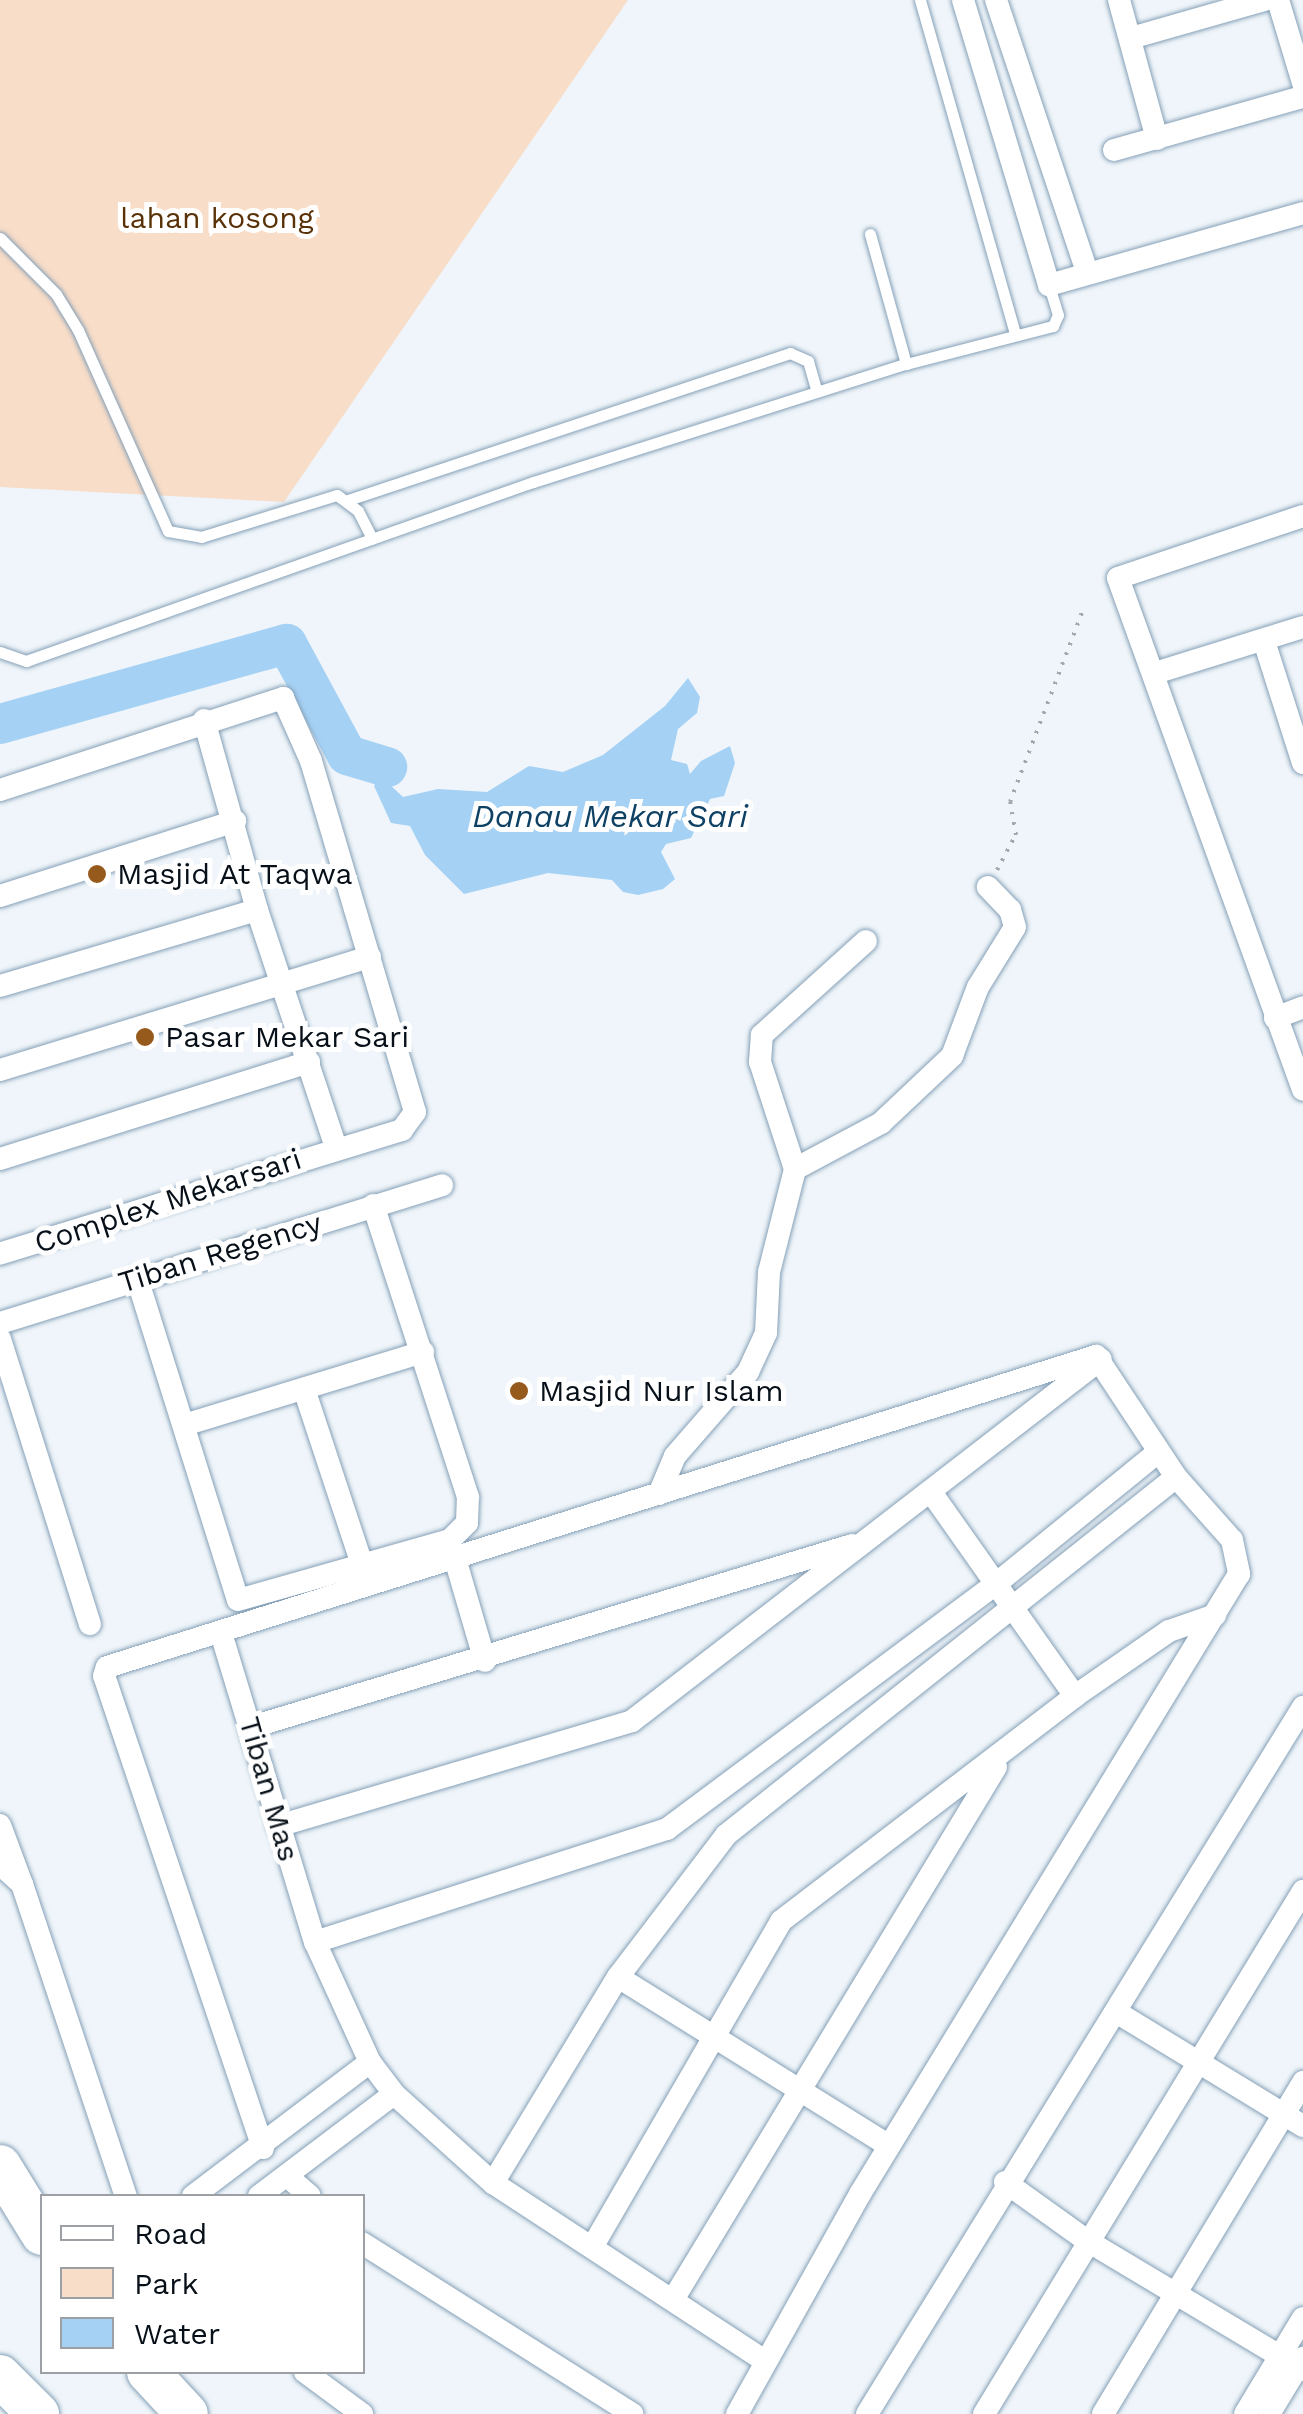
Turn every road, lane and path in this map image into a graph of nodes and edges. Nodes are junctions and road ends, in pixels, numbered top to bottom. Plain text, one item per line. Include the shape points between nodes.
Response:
1 (920, 0) edge
2 (963, 0) edge
3 (996, 0) edge
4 (1119, 0) edge
5 (1264, 0) edge
6 (1278, 0) edge
7 (1221, 5) edge
8 (1131, 38) junction
9 (1303, 83) edge
10 (1303, 96) edge
11 (1157, 139) junction
12 (1114, 150) dead end
13 (1303, 213) edge
14 (870, 234) dead end
15 (0, 238) edge
16 (1087, 272) junction
17 (1049, 285) junction
18 (1015, 334) junction
19 (906, 364) junction
20 (817, 392) junction
21 (348, 500) junction
22 (1303, 516) edge
23 (372, 540) junction
24 (1082, 612) dead end
25 (1303, 628) edge
26 (1264, 641) junction
27 (0, 652) edge
28 (1155, 673) junction
29 (204, 720) junction
30 (1303, 763) edge
31 (0, 790) edge
32 (235, 821) junction
33 (988, 887) joint
34 (0, 896) edge
35 (257, 910) junction
36 (866, 940) dead end
37 (370, 956) junction
38 (282, 980) junction
39 (0, 986) edge
40 (1303, 1007) edge
41 (1276, 1018) junction
42 (309, 1062) junction
43 (0, 1070) edge
44 (1303, 1090) edge
45 (336, 1148) junction
46 (0, 1159) edge
47 (794, 1169) junction
48 (442, 1185) dead end
49 (373, 1205) junction
50 (0, 1254) edge
51 (137, 1278) junction
52 (0, 1323) edge
53 (0, 1340) edge
54 (424, 1352) junction
55 (1101, 1359) junction
56 (304, 1390) junction
57 (184, 1425) junction
58 (1158, 1452) junction
59 (1176, 1477) junction
60 (931, 1492) junction
61 (659, 1494) junction
62 (865, 1541) junction
63 (456, 1562) junction
64 (363, 1566) junction
65 (997, 1584) junction
66 (1012, 1610) junction
67 (1215, 1615) junction
68 (90, 1624) dead end
69 (220, 1633) junction
70 (485, 1661) junction
71 (1075, 1696) junction
72 (1303, 1707) edge
73 (252, 1727) junction
74 (1004, 1753) junction
75 (0, 1825) edge
76 (278, 1826) junction
77 (0, 1864) edge
78 (22, 1884) junction
79 (1303, 1891) edge
80 (314, 1942) junction
81 (618, 1977) junction
82 (1118, 2013) junction
83 (718, 2036) junction
84 (370, 2062) junction
85 (1200, 2065) junction
86 (1303, 2082) edge
87 (803, 2088) junction
88 (394, 2094) junction
89 (1293, 2120) edge
90 (285, 2129) junction
91 (889, 2146) junction
92 (263, 2148) junction
93 (306, 2160) junction
94 (0, 2166) edge
95 (287, 2176) junction
96 (1004, 2182) junction
97 (494, 2183) junction
98 (125, 2194) edge
99 (196, 2194) edge
100 (263, 2194) edge
101 (308, 2194) edge
102 (40, 2231) edge
103 (1086, 2240) junction
104 (594, 2244) junction
105 (365, 2245) edge
106 (1177, 2293) junction
107 (674, 2298) junction
108 (1303, 2318) edge
109 (763, 2360) junction
110 (1296, 2362) edge
111 (150, 2374) edge
112 (308, 2374) edge
113 (0, 2376) edge
114 (38, 2414) edge
115 (187, 2414) edge
116 (362, 2414) edge
117 (632, 2414) edge
118 (737, 2414) edge
119 (867, 2414) edge
120 (984, 2414) edge
121 (1103, 2414) edge
122 (1246, 2414) edge
123 (1268, 2414) edge

1 - 18 lane
2 - 17 street
3 - 16 street
4 - 8 street
5 - 7 street
6 - 9 street
7 - 8 street
8 - 11 street
10 - 11 street
11 - 12 street
13 - 16 street
14 - 19 lane
15 - 21 lane via 56,294 78,330 168,531 187,539 320,498
16 - 17 street
17 - 18 lane via 1057,322
18 - 19 lane
19 - 20 lane
20 - 21 lane via 808,361 790,353
20 - 23 lane
21 - 23 lane
22 - 28 street via 1118,578
23 - 27 lane via 26,661
24 - 33 path via 1010,802 1016,835
25 - 26 street
26 - 28 street
26 - 30 street
28 - 41 street
29 - 31 street, Complex Mekarsari
29 - 32 street, Complex Mekarsari
29 - 37 street, Complex Mekarsari via 271,697 287,703
32 - 34 street
32 - 35 street, Complex Mekarsari
33 - 47 street via 1010,910 1016,928 978,987 952,1056 882,1123
35 - 38 street, Complex Mekarsari
35 - 39 street
36 - 47 street via 762,1036 760,1062
37 - 38 street
37 - 45 street, Complex Mekarsari via 415,1117 402,1130
38 - 42 street, Complex Mekarsari
38 - 43 street
40 - 41 street
41 - 44 street
42 - 45 street, Complex Mekarsari
42 - 46 street
45 - 50 street, Complex Mekarsari
47 - 61 street via 769,1272 760,1354 696,1426
48 - 49 street, Tiban Regency
49 - 51 street, Tiban Regency
49 - 54 street
51 - 52 street, Tiban Regency
51 - 57 street
53 - 68 street
54 - 56 street
54 - 64 street via 468,1497 467,1523 450,1540
55 - 58 street
55 - 60 street
55 - 61 street via 1078,1357
56 - 57 street
56 - 64 street
57 - 64 street via 238,1600
58 - 59 street
58 - 65 street
59 - 66 street
59 - 67 street via 1232,1540 1240,1561
60 - 62 street
60 - 65 street
61 - 63 street
62 - 70 street
62 - 76 street via 632,1721
63 - 69 street
63 - 70 street
65 - 66 street
65 - 80 street via 667,1829
66 - 71 street
66 - 81 street via 827,1749 726,1835
67 - 71 street via 1169,1631
67 - 91 street
69 - 73 street, Tiban Mas
69 - 92 street via 107,1667 104,1676
70 - 73 street
71 - 74 street
72 - 82 street
73 - 76 street, Tiban Mas
74 - 83 street via 781,1921
74 - 87 street
75 - 78 street
76 - 80 street, Tiban Mas
77 - 78 street
78 - 98 street
79 - 85 street
80 - 84 street, Tiban Mas
81 - 83 street
81 - 97 street
82 - 85 street
82 - 96 street
83 - 87 street
83 - 104 street
84 - 88 street, Tiban Mas
84 - 90 street
85 - 89 street
85 - 103 street
86 - 89 street
87 - 91 street
87 - 107 street
88 - 93 street
88 - 97 street, Tiban Mas
89 - 106 street
90 - 92 street
90 - 93 street
91 - 109 street
92 - 99 street
93 - 95 street
94 - 102 highway
95 - 100 street
95 - 101 street
96 - 103 street
96 - 119 street
97 - 104 street, Tiban Mas
103 - 106 street
103 - 120 street
104 - 107 street, Tiban Mas
105 - 117 street
106 - 110 street
106 - 121 street
107 - 109 street, Tiban Mas
108 - 110 street
109 - 118 street
110 - 122 street
110 - 123 street
111 - 115 highway
112 - 116 street
113 - 114 highway

